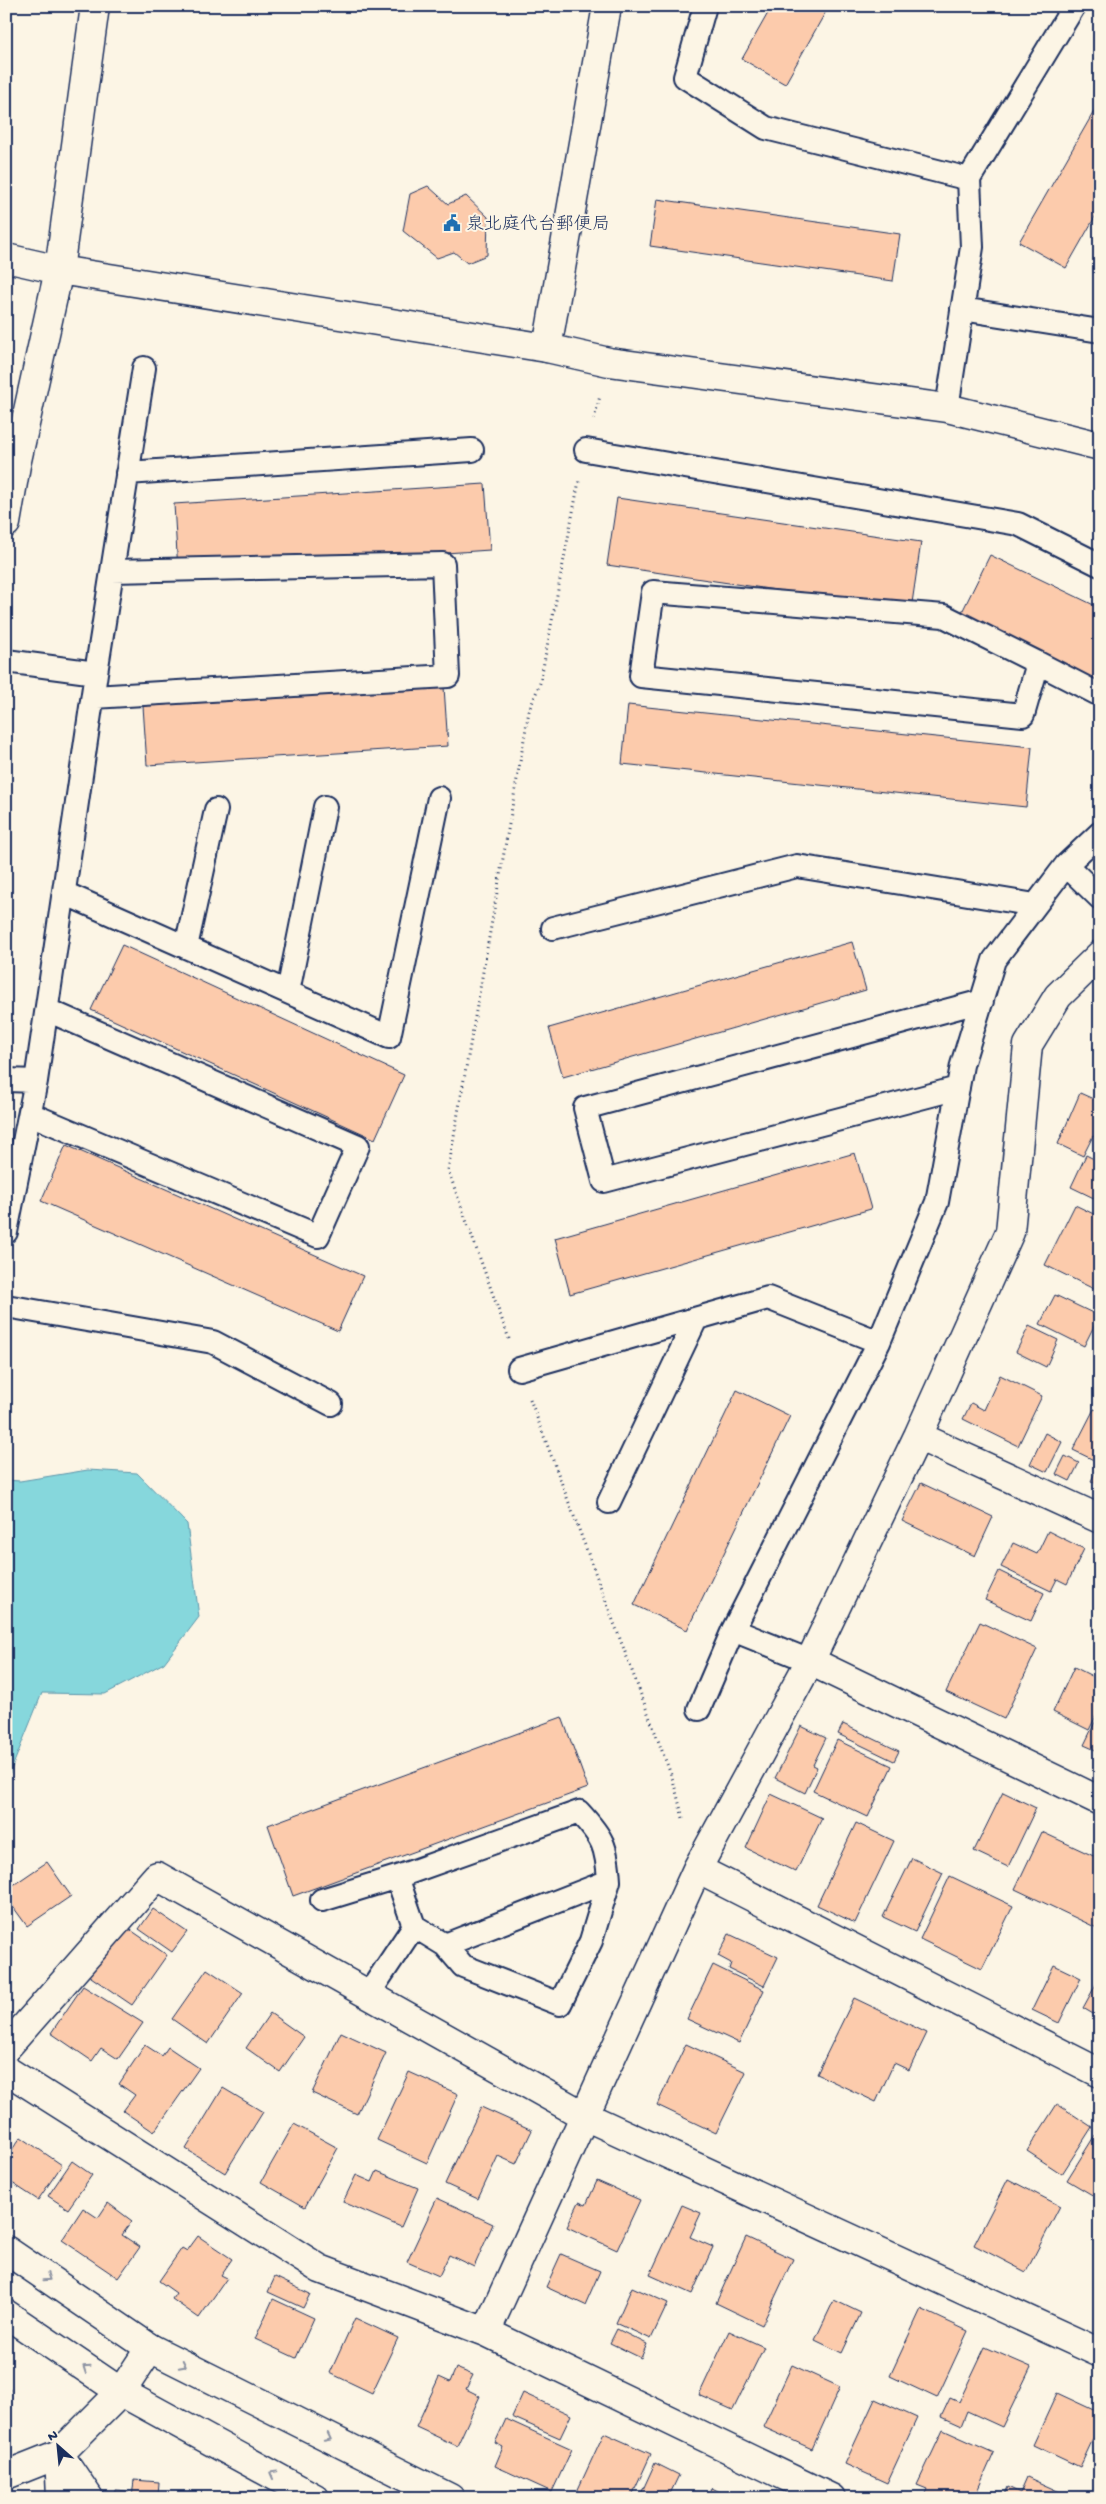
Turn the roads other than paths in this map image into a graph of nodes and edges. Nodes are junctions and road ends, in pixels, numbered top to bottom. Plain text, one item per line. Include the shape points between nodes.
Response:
1 (95, 6) edge
2 (606, 6) edge
3 (705, 6) edge
4 (1074, 6) edge
5 (969, 179) junction
6 (6, 258) edge
7 (59, 270) junction
8 (962, 310) junction
9 (1100, 331) edge
10 (547, 348) junction
11 (144, 368) dead end
12 (947, 408) junction
13 (1100, 446) edge
14 (472, 450) dead end
15 (586, 450) road end
16 (11, 464) edge
17 (127, 472) junction
18 (6, 523) edge
19 (1100, 565) edge
20 (112, 571) junction
21 (6, 661) edge
22 (1038, 663) junction
23 (96, 673) junction
24 (1100, 694) edge
25 (93, 697) junction
26 (438, 798) dead end
27 (325, 807) dead end
28 (216, 810) dead end
29 (1100, 832) edge
30 (1066, 865) junction
31 (64, 893) junction
32 (1100, 898) edge
33 (1035, 905) junction
34 (553, 928) dead end
35 (186, 947) junction
36 (1100, 956) edge
37 (288, 992) junction
38 (982, 1001) junction
39 (47, 1010) junction
40 (6, 1080) edge
41 (36, 1081) junction
42 (958, 1088) junction
43 (30, 1114) junction
44 (6, 1232) edge
45 (6, 1306) edge
46 (696, 1319) junction
47 (879, 1342) junction
48 (520, 1369) road end
49 (331, 1404) dead end
50 (918, 1436) junction
51 (609, 1502) dead end
52 (1100, 1519) edge
53 (734, 1630) junction
54 (810, 1661) junction
55 (699, 1709) dead end
56 (1100, 1801) edge
57 (697, 1869) junction
58 (397, 1877) junction
59 (609, 1882) junction
60 (322, 1900) dead end
61 (414, 1926) junction
62 (445, 1945) junction
63 (368, 1995) junction
64 (6, 2048) edge
65 (6, 2070) edge
66 (1100, 2073) edge
67 (585, 2116) junction
68 (6, 2250) edge
69 (6, 2314) edge
70 (486, 2332) junction
71 (150, 2348) junction
72 (1100, 2352) edge
73 (122, 2392) junction
74 (59, 2454) junction
75 (6, 2475) edge
76 (60, 2498) edge
77 (89, 2498) edge
78 (315, 2498) edge
79 (450, 2498) edge
80 (831, 2498) edge

1 - 7 street
2 - 10 street
3 - 5 lane via 685,77 766,128
4 - 5 lane
5 - 8 lane via 972,247
6 - 7 street
7 - 10 street
7 - 16 street
8 - 9 lane
8 - 12 lane
10 - 12 street via 609,362
11 - 17 lane
12 - 13 street
14 - 17 lane
15 - 19 lane via 1018,524
16 - 18 street
17 - 20 lane
20 - 23 lane
20 - 25 lane via 443,564 448,676
21 - 23 lane
22 - 22 lane via 1023,714 641,676 653,592 944,616
22 - 24 lane
23 - 25 lane
25 - 31 lane
26 - 37 lane via 389,1036
27 - 37 lane
28 - 35 lane
29 - 30 lane
30 - 32 lane
30 - 33 lane
31 - 35 lane
31 - 39 lane
33 - 34 lane via 797,866
33 - 38 lane via 994,960
35 - 37 lane
36 - 50 street via 1058,996 1028,1046 1010,1232
38 - 42 lane
38 - 42 lane via 585,1108 604,1181
39 - 41 lane
39 - 43 lane via 358,1146 318,1236
40 - 41 lane
41 - 43 lane
42 - 47 lane via 937,1202
43 - 44 lane
45 - 49 lane via 213,1342
46 - 47 lane via 768,1298
46 - 48 lane
46 - 51 lane
47 - 53 lane
50 - 52 street
50 - 54 street
53 - 54 lane
53 - 55 lane
54 - 56 street
54 - 57 street
57 - 66 street
57 - 67 street
58 - 59 lane via 579,1812 595,1829 608,1854
58 - 60 lane
58 - 61 lane
59 - 62 lane
59 - 62 lane via 591,1941 560,2004 464,1966
61 - 62 lane
61 - 63 lane
63 - 64 street via 156,1876
63 - 67 street
65 - 70 street via 320,2269
67 - 70 street
67 - 72 street
68 -> 71 street
73 -> 69 street
70 - 80 street
71 - 73 street
71 -> 79 street
73 - 74 street
78 -> 73 street
74 - 75 street
74 - 76 street
74 - 77 street

